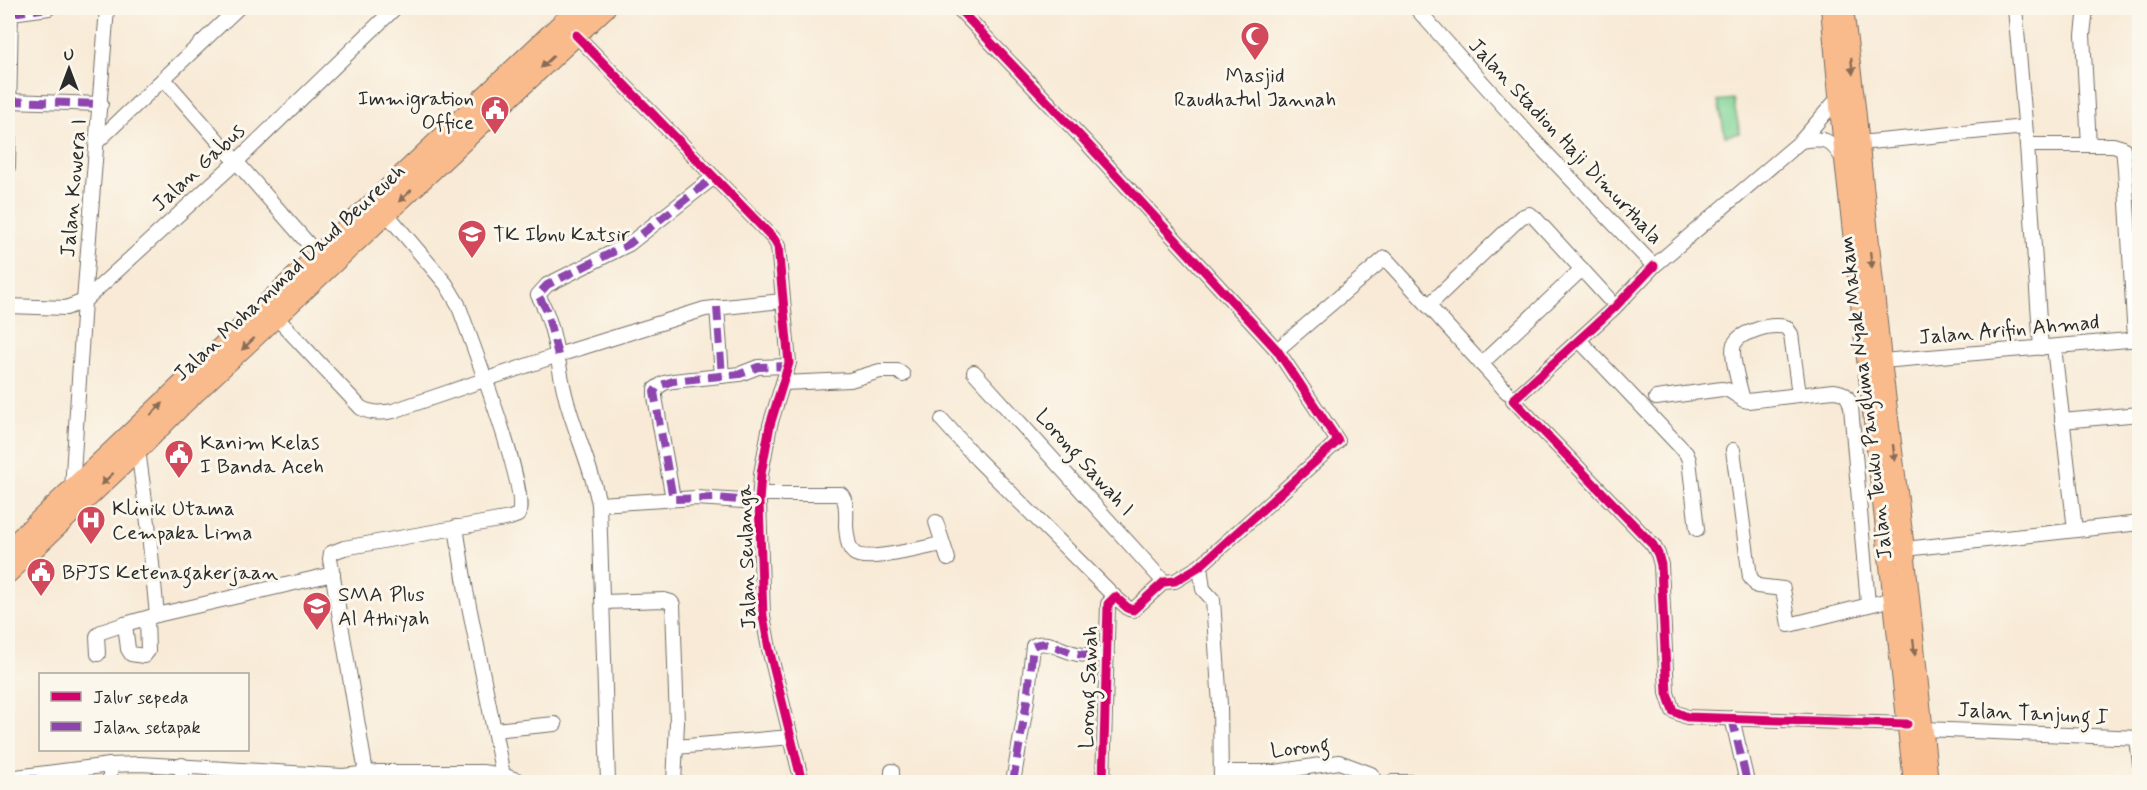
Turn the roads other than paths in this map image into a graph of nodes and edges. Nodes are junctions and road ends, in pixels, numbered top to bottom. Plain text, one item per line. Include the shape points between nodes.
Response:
1 (50, 8) edge
2 (107, 8) edge
3 (238, 8) edge
4 (395, 8) edge
5 (578, 8) edge
6 (605, 8) edge
7 (958, 8) edge
8 (1416, 8) edge
9 (1830, 8) edge
10 (1844, 8) edge
11 (2015, 8) edge
12 (2086, 8) edge
13 (12, 10) edge
14 (576, 35) junction
15 (164, 79) junction
16 (1839, 97) junction
17 (9, 101) edge
18 (101, 104) junction
19 (2025, 127) junction
20 (98, 141) junction
21 (1801, 141) junction
22 (1859, 142) junction
23 (2027, 145) junction
24 (2089, 145) junction
25 (1844, 160) junction
26 (237, 161) junction
27 (8, 167) edge
28 (714, 177) junction
29 (387, 214) junction
30 (319, 256) junction
31 (1654, 266) junction
32 (1582, 269) junction
33 (1608, 298) dead end
34 (84, 301) junction
35 (782, 301) junction
36 (8, 306) edge
37 (1428, 306) junction
38 (717, 307) junction
39 (276, 317) junction
40 (2137, 339) edge
41 (1579, 340) junction
42 (2048, 347) junction
43 (1277, 350) junction
44 (558, 355) junction
45 (1882, 361) junction
46 (1481, 364) junction
47 (788, 366) junction
48 (974, 372) dead end
49 (903, 375) dead end
50 (722, 376) junction
51 (484, 380) junction
52 (783, 383) junction
53 (1507, 392) dead end
54 (1799, 395) junction
55 (1656, 398) dead end
56 (1743, 400) junction
57 (2139, 414) edge
58 (942, 420) dead end
59 (2062, 421) junction
60 (138, 450) junction
61 (1733, 450) dead end
62 (72, 489) junction
63 (760, 498) junction
64 (672, 499) junction
65 (599, 504) junction
66 (936, 522) dead end
67 (2139, 523) edge
68 (456, 527) junction
69 (1697, 529) dead end
70 (2075, 530) junction
71 (942, 544) junction
72 (8, 550) edge
73 (948, 559) dead end
74 (1901, 562) junction
75 (1200, 566) junction
76 (8, 573) edge
77 (333, 574) junction
78 (1164, 582) junction
79 (1115, 597) junction
80 (1893, 598) junction
81 (603, 602) junction
82 (1868, 604) junction
83 (152, 617) junction
84 (125, 624) junction
85 (98, 654) dead end
86 (1107, 655) junction
87 (1732, 718) junction
88 (555, 724) dead end
89 (1916, 726) junction
90 (494, 730) junction
91 (791, 737) junction
92 (2138, 738) edge
93 (676, 747) junction
94 (2139, 764) edge
95 (110, 765) junction
96 (182, 765) junction
97 (366, 773) junction
98 (503, 775) junction
99 (423, 776) edge
100 (1221, 777) edge
101 (8, 778) edge
102 (33, 779) edge
103 (343, 779) edge
104 (1103, 780) edge
105 (1411, 782) edge
106 (110, 783) edge
107 (182, 783) edge
108 (522, 783) edge
109 (608, 783) edge
110 (674, 783) edge
111 (802, 783) edge
112 (1013, 783) edge
113 (1377, 783) edge
114 (1392, 783) edge
115 (1746, 783) edge
116 (1913, 783) edge
117 (1929, 783) edge

1 - 13 street
2 - 18 street, Jalan Kowera I
3 - 15 street
4 - 26 street, Jalan Gabus
5 - 30 highway, Jalan Mohammad Daud Beureueh
6 - 14 highway, Jalan Mohammad Daud Beureueh
7 - 43 street
8 - 31 street, Jalan Stadion Haji Dimurthala
9 - 16 main road, Jalan Teuku Panglima Nyak Makam
10 -> 22 main road, Jalan Teuku Panglima Nyak Makam
11 - 19 street
12 - 24 street via 2083,35
13 - 17 street
14 - 28 street
14 -> 29 highway, Jalan Mohammad Daud Beureueh
15 - 20 street
15 - 26 street
16 - 21 street, Jalan Stadion Haji Dimurthala
16 - 25 main road, Jalan Teuku Panglima Nyak Makam
17 - 18 street
17 - 27 street
18 - 20 street, Jalan Kowera I
19 - 22 street
19 - 23 street
20 - 34 street, Jalan Kowera I
21 - 25 street via 1830,142
21 - 31 street, Jalan Stadion Haji Dimurthala
22 -> 45 main road, Jalan Teuku Panglima Nyak Makam
23 - 24 street
23 - 42 street
24 - 40 street via 2119,145 2123,150
25 - 74 main road, Jalan Teuku Panglima Nyak Makam
26 - 30 street
26 - 34 street, Jalan Gabus
28 - 35 street via 778,246
28 - 44 street via 629,244 546,285 538,295 546,309
29 - 39 highway, Jalan Mohammad Daud Beureueh
29 - 51 street via 458,304
62 -> 30 highway, Jalan Mohammad Daud Beureueh
31 - 41 street
32 - 33 street
32 - 37 street via 1534,217 1523,215
32 - 46 street
34 - 36 street, Jalan Gabus via 66,308
34 - 62 street, Jalan Kowera I
35 - 38 street
35 - 47 street
37 - 43 street via 1385,258
37 - 46 street
38 - 44 street
38 - 50 street
39 - 51 street via 369,412 393,411
39 -> 60 highway, Jalan Mohammad Daud Beureueh
40 - 42 street, Jalan Arifin Ahmad
41 - 69 street via 1686,453
41 - 87 street, Jalan Tanjung I via 1513,400 1658,554 1667,693 1673,711 1687,717
42 - 45 street, Jalan Arifin Ahmad
42 - 59 street
43 - 75 street, Lorong Sawah via 1338,441
44 - 51 street
44 - 65 street via 567,402
45 -> 74 main road, Jalan Teuku Panglima Nyak Makam
46 - 53 street
47 - 50 street via 758,367
47 - 52 street, Jalan Seulanga
48 - 78 street, Lorong Sawah I
49 - 52 street via 880,371 850,380
50 - 64 street via 673,381 655,389
51 - 68 street via 508,448 521,509 514,517
52 - 63 street, Jalan Seulanga via 768,434
54 - 56 street
54 - 56 street via 1791,334 1786,327 1778,326 1748,332 1734,345
54 - 82 street via 1841,391 1848,397
55 - 56 street via 1726,389
57 - 59 street
58 - 79 street
59 - 70 street
60 -> 76 highway, Jalan Mohammad Daud Beureueh
60 - 83 street via 148,523
61 - 82 street via 1750,577 1756,586 1783,589 1789,625
62 - 72 highway, Jalan Mohammad Daud Beureueh
63 - 64 street
63 - 71 street via 843,495 849,545 861,556
63 - 91 street, Jalan Seulanga via 764,616
64 - 65 street
65 - 81 street
66 - 71 street
67 - 70 street
68 - 77 street via 334,551 330,555
68 - 90 street
70 - 74 street
71 - 73 street
74 - 80 main road, Jalan Teuku Panglima Nyak Makam
74 -> 89 main road, Jalan Teuku Panglima Nyak Makam
75 - 78 street, Lorong Sawah via 1175,581
75 - 100 street via 1203,589 1213,600
77 - 83 street
77 - 97 street
78 - 79 street, Lorong Sawah via 1133,610
79 - 86 street, Lorong Sawah via 1108,604
80 - 82 street
80 - 89 main road, Jalan Teuku Panglima Nyak Makam
81 - 93 street via 664,600 673,605
81 - 109 street
83 - 84 street
83 - 84 street via 144,656 129,652
84 - 85 street via 97,636
86 - 104 street, Lorong Sawah
86 - 112 street via 1079,655 1042,643 1033,646
87 - 89 street, Jalan Tanjung I
87 - 115 street
88 - 90 street
89 - 92 street, Jalan Tanjung I
89 - 116 main road, Jalan Teuku Panglima Nyak Makam
89 - 117 main road, Jalan Teuku Panglima Nyak Makam
90 - 98 street
91 - 93 street
91 - 111 street, Jalan Seulanga
92 - 94 street
93 - 110 street
95 - 96 street
95 - 102 street
95 - 106 street
96 - 103 street
96 - 107 street
97 - 99 street
97 - 103 street
98 - 99 street via 482,771
98 - 108 street
100 - 113 street, Lorong via 1339,762 1371,774
101 - 102 street
105 - 114 street

